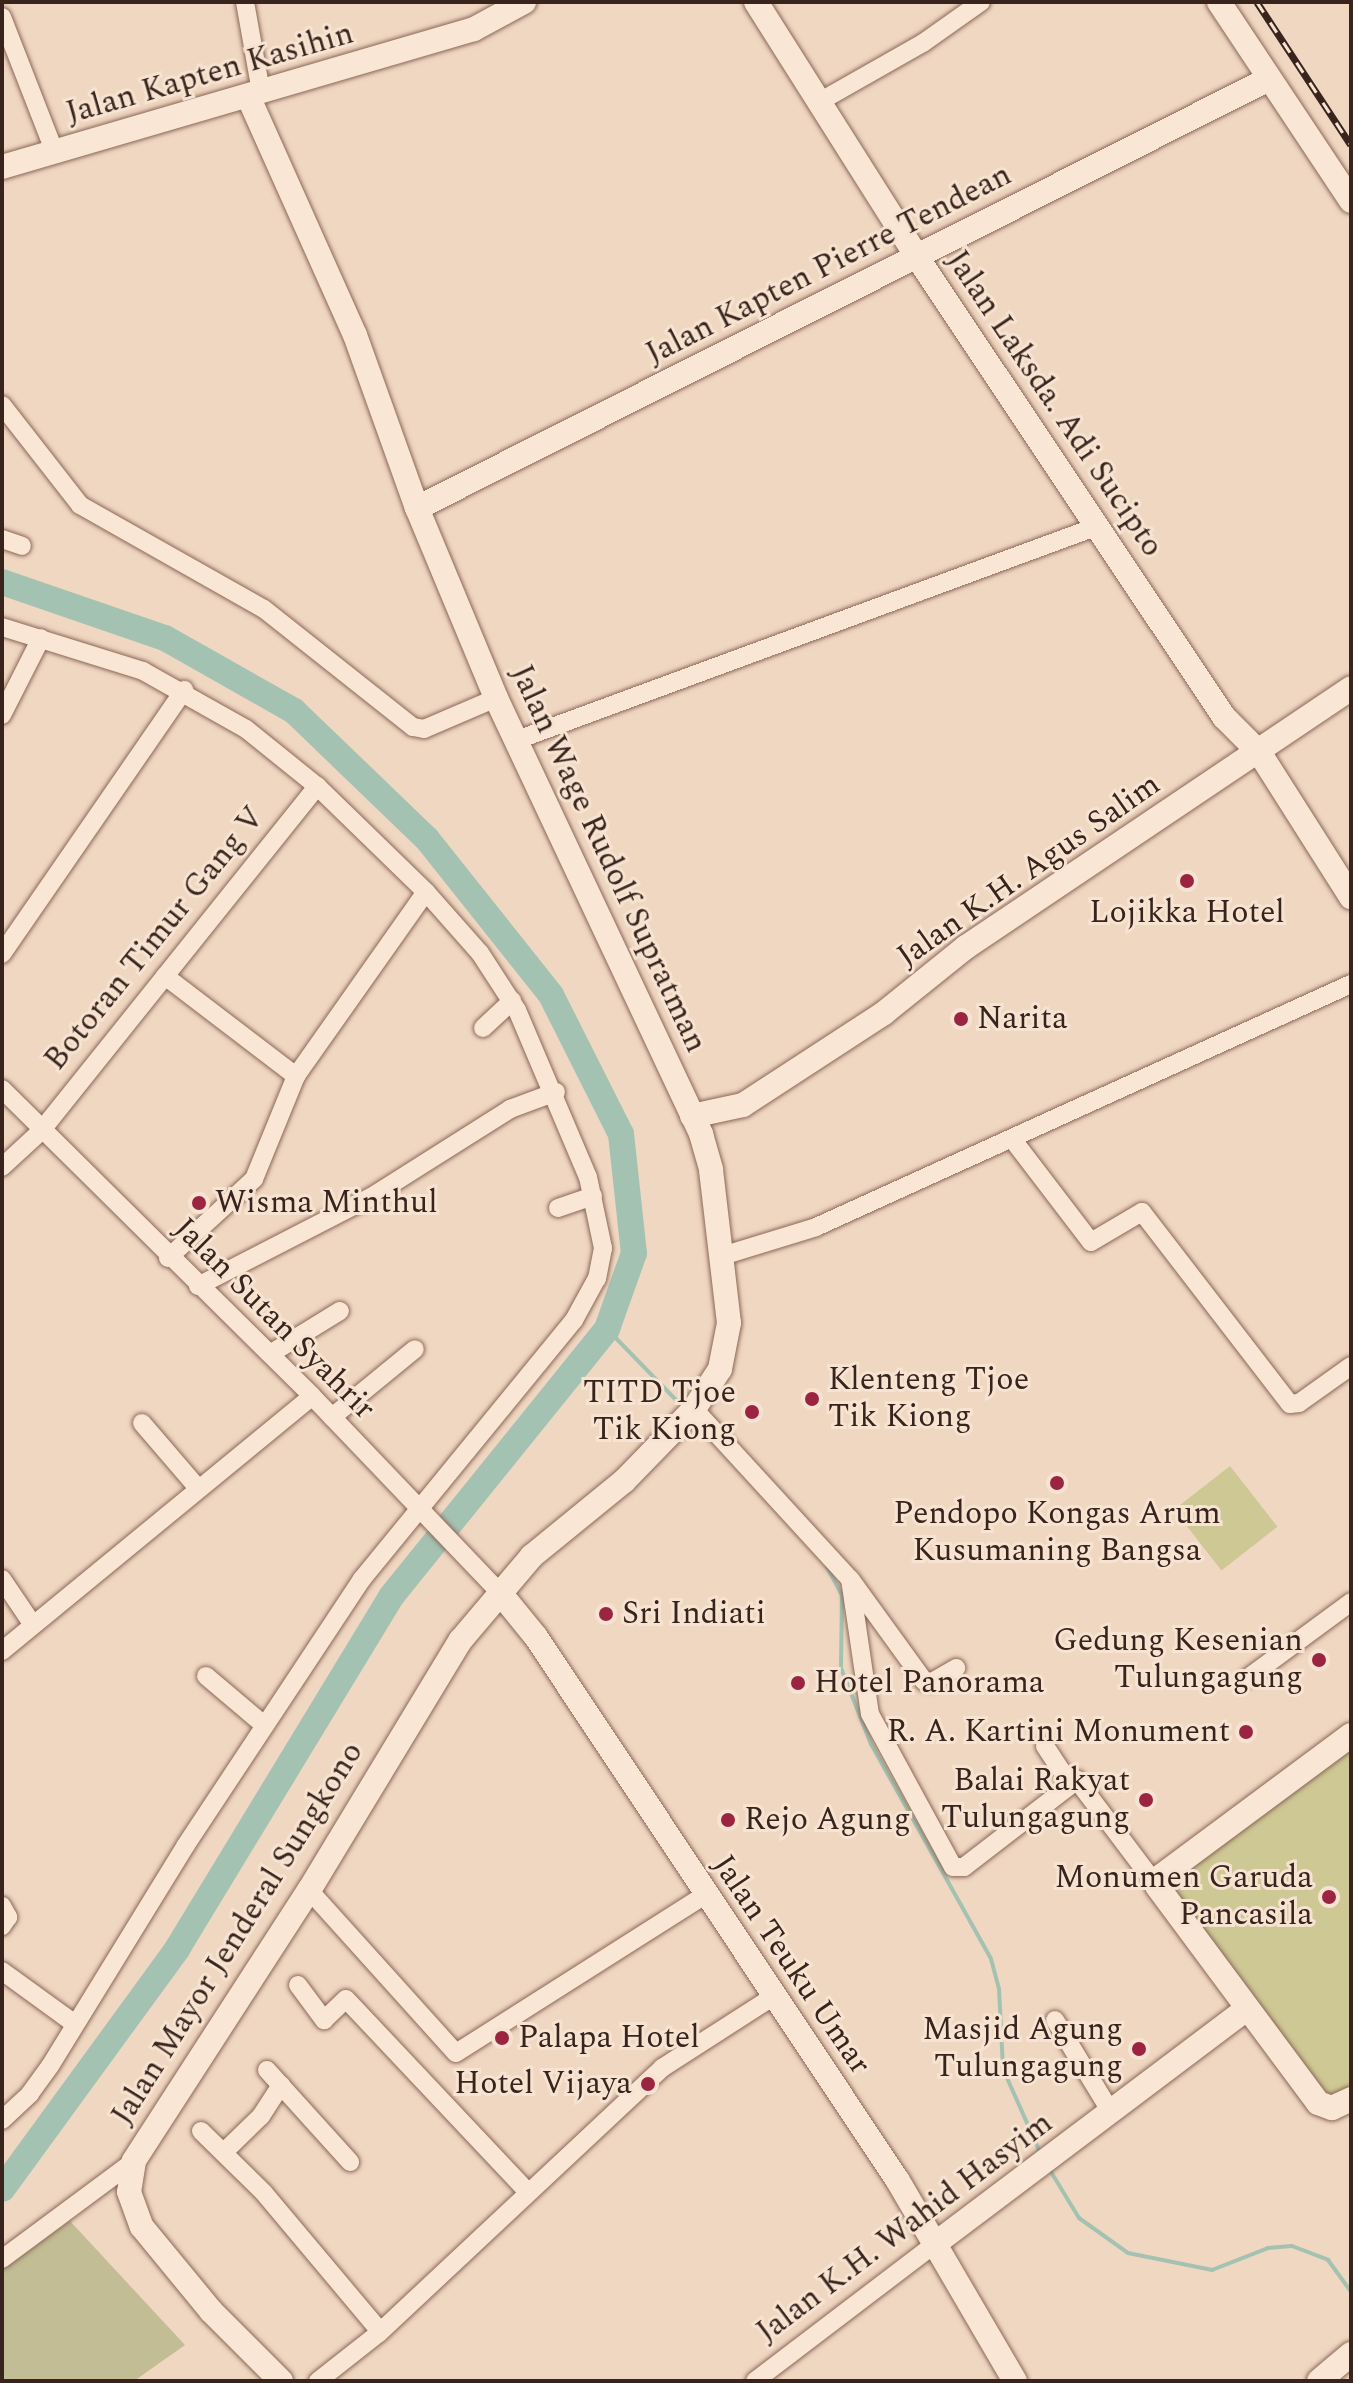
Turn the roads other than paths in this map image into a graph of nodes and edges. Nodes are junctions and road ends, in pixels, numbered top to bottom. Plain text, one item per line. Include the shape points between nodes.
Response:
1 (245, 2) edge
2 (524, 2) edge
3 (756, 2) edge
4 (981, 2) edge
5 (1219, 2) edge
6 (2, 17) edge
7 (1269, 79) junction
8 (255, 94) junction
9 (819, 102) junction
10 (55, 153) junction
11 (2, 167) edge
12 (1351, 201) edge
13 (917, 257) junction
14 (2, 405) edge
15 (417, 508) junction
16 (1098, 526) junction
17 (2, 539) edge
18 (22, 546) dead end
19 (2, 627) edge
20 (41, 638) junction
21 (1351, 688) edge
22 (184, 690) junction
23 (496, 698) junction
24 (2, 715) edge
25 (517, 740) junction
26 (1259, 752) junction
27 (317, 786) junction
28 (426, 892) junction
29 (1351, 897) edge
30 (2, 954) edge
31 (165, 976) junction
32 (1351, 984) edge
33 (512, 1001) junction
34 (483, 1028) dead end
35 (296, 1076) junction
36 (2, 1089) edge
37 (556, 1092) junction
38 (692, 1116) junction
39 (41, 1131) junction
40 (1013, 1140) junction
41 (2, 1167) edge
42 (593, 1196) junction
43 (558, 1208) dead end
44 (722, 1256) junction
45 (168, 1258) junction
46 (198, 1286) junction
47 (340, 1311) dead end
48 (415, 1349) dead end
49 (270, 1354) junction
50 (1351, 1366) edge
51 (312, 1396) junction
52 (694, 1409) junction
53 (332, 1417) junction
54 (142, 1423) dead end
55 (197, 1487) junction
56 (418, 1508) junction
57 (2, 1579) edge
58 (850, 1579) junction
59 (501, 1594) junction
60 (1351, 1602) edge
61 (33, 1625) junction
62 (2, 1651) edge
63 (956, 1668) dead end
64 (206, 1676) dead end
65 (1248, 1678) dead end
66 (264, 1725) junction
67 (1351, 1735) edge
68 (1045, 1746) dead end
69 (1070, 1784) junction
70 (1157, 1886) junction
71 (309, 1890) junction
72 (705, 1895) junction
73 (2, 1906) edge
74 (2, 1926) edge
75 (2, 1971) edge
76 (298, 1985) dead end
77 (774, 1996) junction
78 (1246, 2009) junction
79 (1055, 2020) dead end
80 (75, 2024) junction
81 (267, 2070) dead end
82 (281, 2085) junction
83 (1351, 2099) edge
84 (1111, 2112) junction
85 (2, 2120) edge
86 (201, 2131) dead end
87 (225, 2151) junction
88 (134, 2161) junction
89 (350, 2162) dead end
90 (528, 2192) junction
91 (936, 2243) junction
92 (2, 2259) edge
93 (380, 2331) junction
94 (1351, 2354) edge
95 (1328, 2378) edge
96 (281, 2381) edge
97 (318, 2381) edge
98 (755, 2381) edge
99 (1015, 2381) edge

1 - 8 street
2 - 8 street, Jalan Kapten Kasihin via 474,29
3 - 9 street, Jalan Laksda. Adi Sucipto
4 - 9 street via 923,43
5 - 7 street
6 - 10 street
7 - 12 street
7 - 13 street, Jalan Kapten Pierre Tendean
8 - 10 street, Jalan Kapten Kasihin
8 - 15 street, Jalan Wage Rudolf Supratman via 355,335
9 - 13 street, Jalan Laksda. Adi Sucipto
10 - 11 street, Jalan Kapten Kasihin
13 - 15 street, Jalan Kapten Pierre Tendean
13 - 16 street, Jalan Laksda. Adi Sucipto
14 - 23 street via 80,505 264,609 413,727 424,729
15 - 23 street, Jalan Wage Rudolf Supratman
16 - 25 street
16 - 26 street, Jalan Laksda. Adi Sucipto via 1224,717
17 - 18 street
19 - 20 street
20 - 22 street via 106,656
20 - 24 street
21 - 26 street, Jalan K.H. Agus Salim
22 - 27 street via 272,746
22 - 30 street
23 - 25 street, Jalan Wage Rudolf Supratman
25 - 38 street, Jalan Wage Rudolf Supratman
26 - 29 street, Jalan Laksda. Adi Sucipto
26 - 38 street, Jalan K.H. Agus Salim via 966,947 884,1013 743,1105
27 - 28 street
27 - 31 street, Botoran Timur Gang V
28 - 33 street via 480,953
28 - 35 street
31 - 35 street
31 - 39 street, Botoran Timur Gang V
32 - 40 street
33 - 34 street
33 - 37 street
35 - 45 street via 254,1179
36 - 39 street, Jalan Sutan Syahrir
37 - 42 street
37 - 46 street via 510,1109 371,1197
38 - 44 street, Jalan Wage Rudolf Supratman via 709,1161
39 - 41 street, Botoran Timur Gang V
39 - 45 street, Jalan Sutan Syahrir
40 - 44 street via 816,1227
40 - 50 street via 1091,1242 1142,1212 1290,1404
42 - 43 street
42 - 56 street via 603,1248 588,1296
44 - 52 street, Jalan Wage Rudolf Supratman via 727,1340 720,1369
45 - 46 street, Jalan Sutan Syahrir
46 - 49 street, Jalan Sutan Syahrir
47 - 49 street
48 - 53 street
49 - 51 street, Jalan Sutan Syahrir
51 - 53 street, Jalan Sutan Syahrir
51 - 55 street
52 - 58 street
52 - 59 street, Jalan Wage Rudolf Supratman via 624,1481 532,1556
53 - 56 street, Jalan Sutan Syahrir
54 - 55 street
55 - 61 street
56 - 59 street, Jalan Sutan Syahrir
56 - 66 street
57 - 61 street
58 - 63 street via 924,1681
58 - 69 street via 870,1714 953,1867 964,1867
59 - 71 street, Jalan Mayor Jenderal Sungkono via 460,1641
59 - 72 street, Jalan Teuku Umar via 536,1637
60 - 65 street
61 - 62 street
64 - 66 street
66 - 80 street
67 - 70 street via 1160,1877
68 - 69 street
69 - 70 street via 1080,1780
70 - 78 street
71 - 72 street via 456,2053
71 - 88 street, Jalan Mayor Jenderal Sungkono
72 - 77 street, Jalan Teuku Umar
73 - 74 street via 8,1917
75 - 80 street
76 - 90 street via 324,2020 346,1999
77 - 90 street via 673,2059
77 - 91 street, Jalan Teuku Umar
78 - 83 street via 1318,2103 1332,2108
78 - 84 street, Jalan K.H. Wahid Hasyim
79 - 84 street
80 - 85 street via 30,2094
81 - 82 street
82 - 87 street via 261,2116
82 - 89 street
84 - 91 street, Jalan K.H. Wahid Hasyim
86 - 87 street
87 - 93 street
88 - 92 street
88 - 96 street, Jalan Mayor Jenderal Sungkono via 129,2192 142,2227 211,2311
90 - 93 street
91 - 98 street, Jalan K.H. Wahid Hasyim
91 - 99 street, Jalan Teuku Umar
93 - 97 street
94 - 95 street

